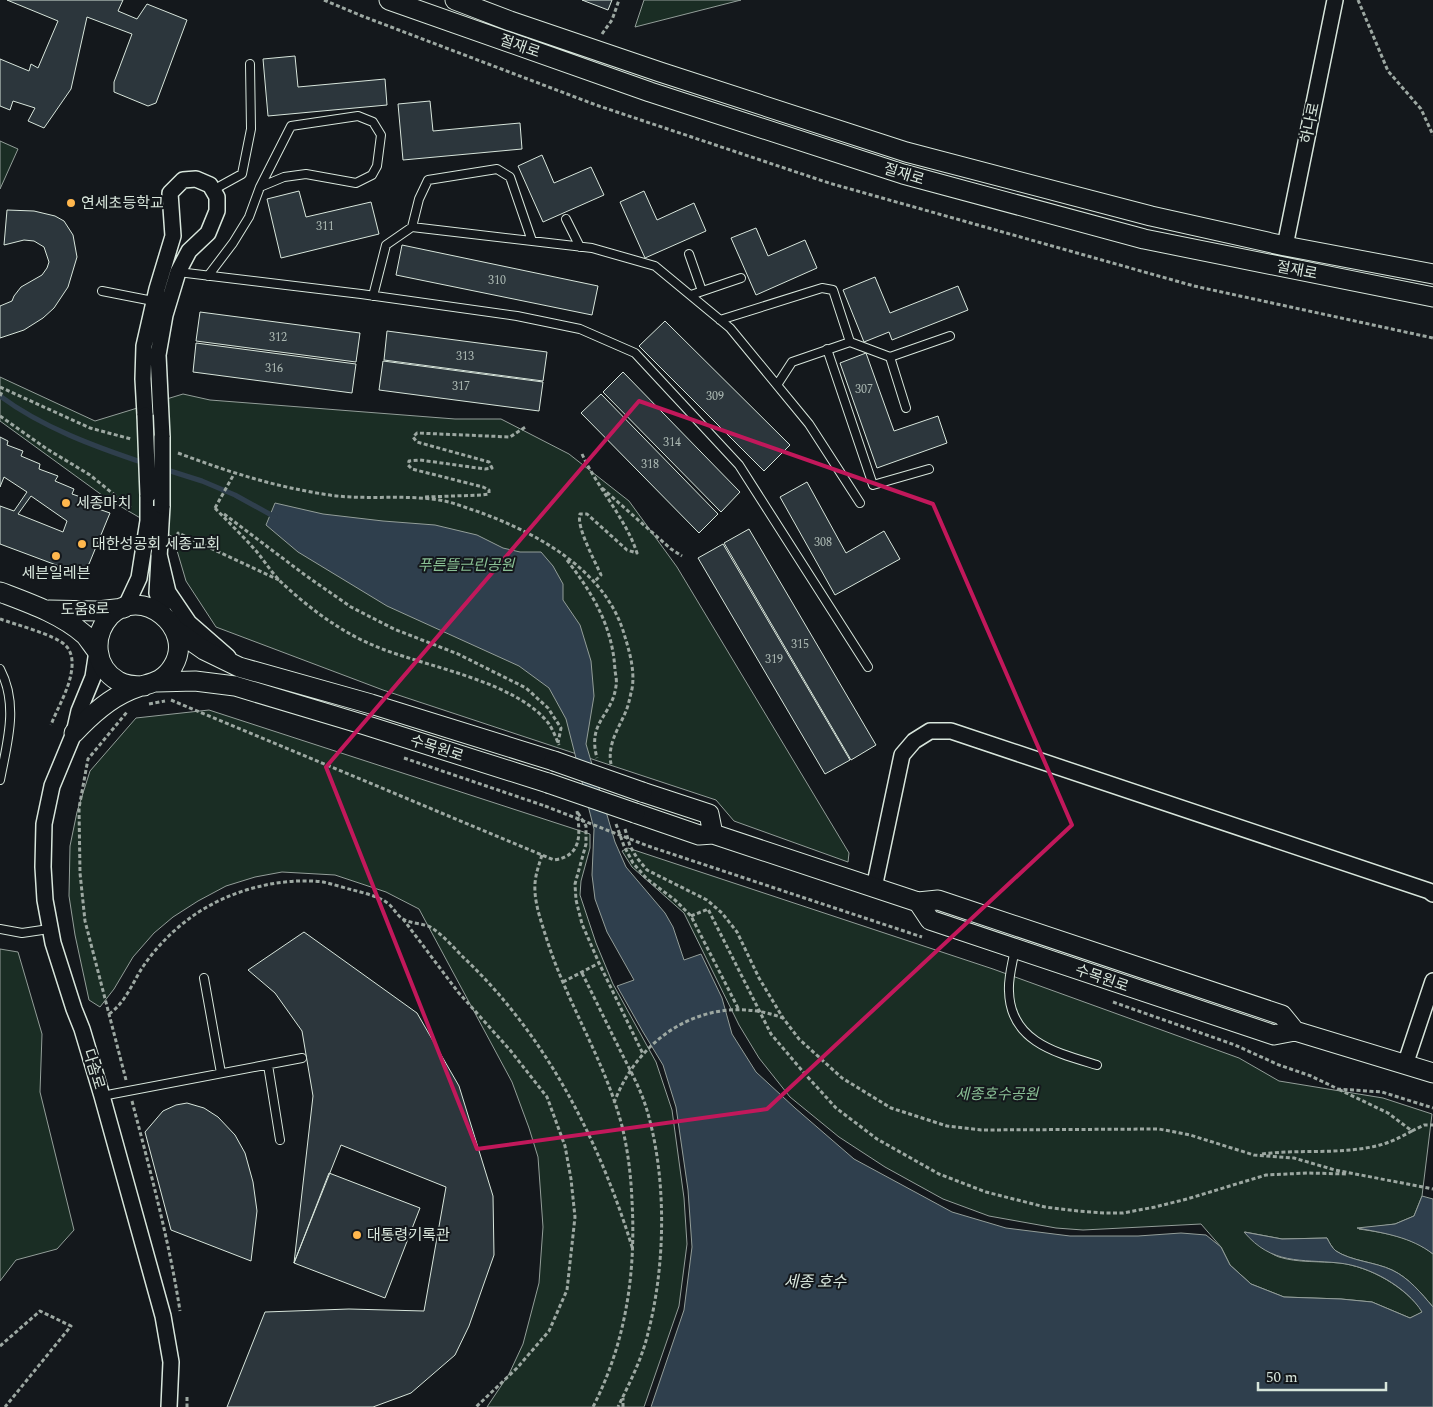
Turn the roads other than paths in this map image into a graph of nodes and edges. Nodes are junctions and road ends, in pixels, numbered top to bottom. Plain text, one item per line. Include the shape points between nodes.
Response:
1 (389, 0) edge
2 (455, 0) edge
3 (1336, 0) edge
4 (250, 64) dead end
5 (260, 187) junction
6 (213, 190) junction
7 (566, 219) dead end
8 (412, 228) junction
9 (532, 240) junction
10 (580, 246) junction
11 (1285, 246) junction
12 (689, 254) dead end
13 (178, 272) junction
14 (1433, 274) edge
15 (208, 276) junction
16 (741, 278) dead end
17 (102, 291) dead end
18 (702, 291) junction
19 (691, 295) junction
20 (373, 296) junction
21 (1433, 297) edge
22 (153, 301) junction
23 (720, 320) junction
24 (950, 336) dead end
25 (850, 342) junction
26 (827, 349) junction
27 (890, 357) junction
28 (777, 385) junction
29 (906, 408) dead end
30 (929, 469) dead end
31 (860, 503) dead end
32 (159, 554) junction
33 (0, 592) edge
34 (125, 608) junction
35 (45, 610) junction
36 (169, 622) junction
37 (97, 651) junction
38 (239, 667) junction
39 (868, 667) dead end
40 (0, 669) edge
41 (150, 684) junction
42 (235, 686) junction
43 (74, 733) junction
44 (0, 780) edge
45 (713, 834) junction
46 (874, 888) junction
47 (1433, 894) edge
48 (918, 902) junction
49 (0, 929) edge
50 (49, 929) junction
51 (1015, 948) junction
52 (204, 978) dead end
53 (1433, 981) edge
54 (1295, 1031) junction
55 (302, 1058) dead end
56 (268, 1065) junction
57 (1097, 1065) dead end
58 (1405, 1065) junction
59 (221, 1073) junction
60 (1433, 1073) edge
61 (102, 1096) junction
62 (280, 1140) dead end
63 (169, 1407) edge

1 - 21 street, 절재로 via 650,92 903,174 1144,239
2 - 11 street, 절재로 via 660,72 906,152 1151,216
3 - 11 street, 하나로
4 - 6 lane via 252,129 242,174
5 - 5 lane via 284,177 306,174 356,183 372,175 377,166 381,135 373,122 358,116 291,126
5 - 15 lane via 249,217
6 - 13 street, 다솜로 via 217,196 217,211 208,233 189,251
6 - 22 street via 210,185 196,179 183,180 170,193 174,236
7 - 10 lane
8 - 9 lane
8 - 9 lane via 419,199 428,180 497,169 510,178
8 - 20 lane via 386,244
9 - 10 lane
10 - 19 lane via 655,266
11 - 14 street, 절재로
12 - 18 lane
13 - 15 lane
13 - 32 street, 다솜로, bridge via 165,315 158,355 162,436
15 - 20 lane
16 - 18 lane
17 - 22 lane
18 - 19 lane
19 - 23 lane
20 - 39 lane via 517,316 580,329 635,353 739,465
22 - 34 street, bridge via 144,346 143,379 148,521 139,578
23 - 25 lane via 822,288 833,290
23 - 28 lane
24 - 27 lane
25 - 26 lane
25 - 27 lane
26 - 28 lane via 792,362
26 - 30 lane via 873,485
27 - 29 lane
28 - 31 lane via 809,424
32 - 36 street, 다솜로 via 157,593
32 - 38 street, 수목원로 via 168,592 189,624
33 - 35 street, 도움8로
34 - 35 street, 도움8로
34 - 36 street via 152,608
34 - 37 street, 다솜로 via 112,614 103,624
35 - 37 street, 도움8로 via 85,635
36 - 38 street, 수목원로 via 204,650
36 - 41 street, 다솜로 via 178,638 178,652 167,675
37 - 41 street via 108,674 119,682 131,686
37 - 43 street, 다솜로
38 - 45 street, 수목원로, bridge via 556,752 642,792 709,814
40 - 44 lane via 8,687 11,707 10,732
41 - 42 street, 수목원로 via 195,680
41 - 43 street, 다솜로 via 128,690 87,719
42 - 43 street via 177,688 143,694
42 - 45 street, 수목원로, bridge via 548,783 630,820 699,835
43 - 50 street, 다솜로 via 52,786 44,824 43,867
45 - 46 street, 수목원로
46 - 47 street via 902,755 914,741 930,731 951,731
46 - 48 street, 수목원로
48 - 51 street, 수목원로 via 930,920
48 - 54 street, 수목원로 via 938,900 1282,1015
49 - 50 lane via 22,933
50 - 61 street, 다솜로
51 - 54 street, 수목원로 via 1274,1035
51 - 57 lane via 1009,989 1020,1025 1032,1039 1050,1050
52 - 59 lane
53 - 58 street
54 - 58 street, 수목원로
55 - 56 lane
56 - 59 lane
56 - 62 lane
58 - 60 street, 수목원로
59 - 61 lane
61 - 63 street, 다솜로 via 163,1316 171,1362

